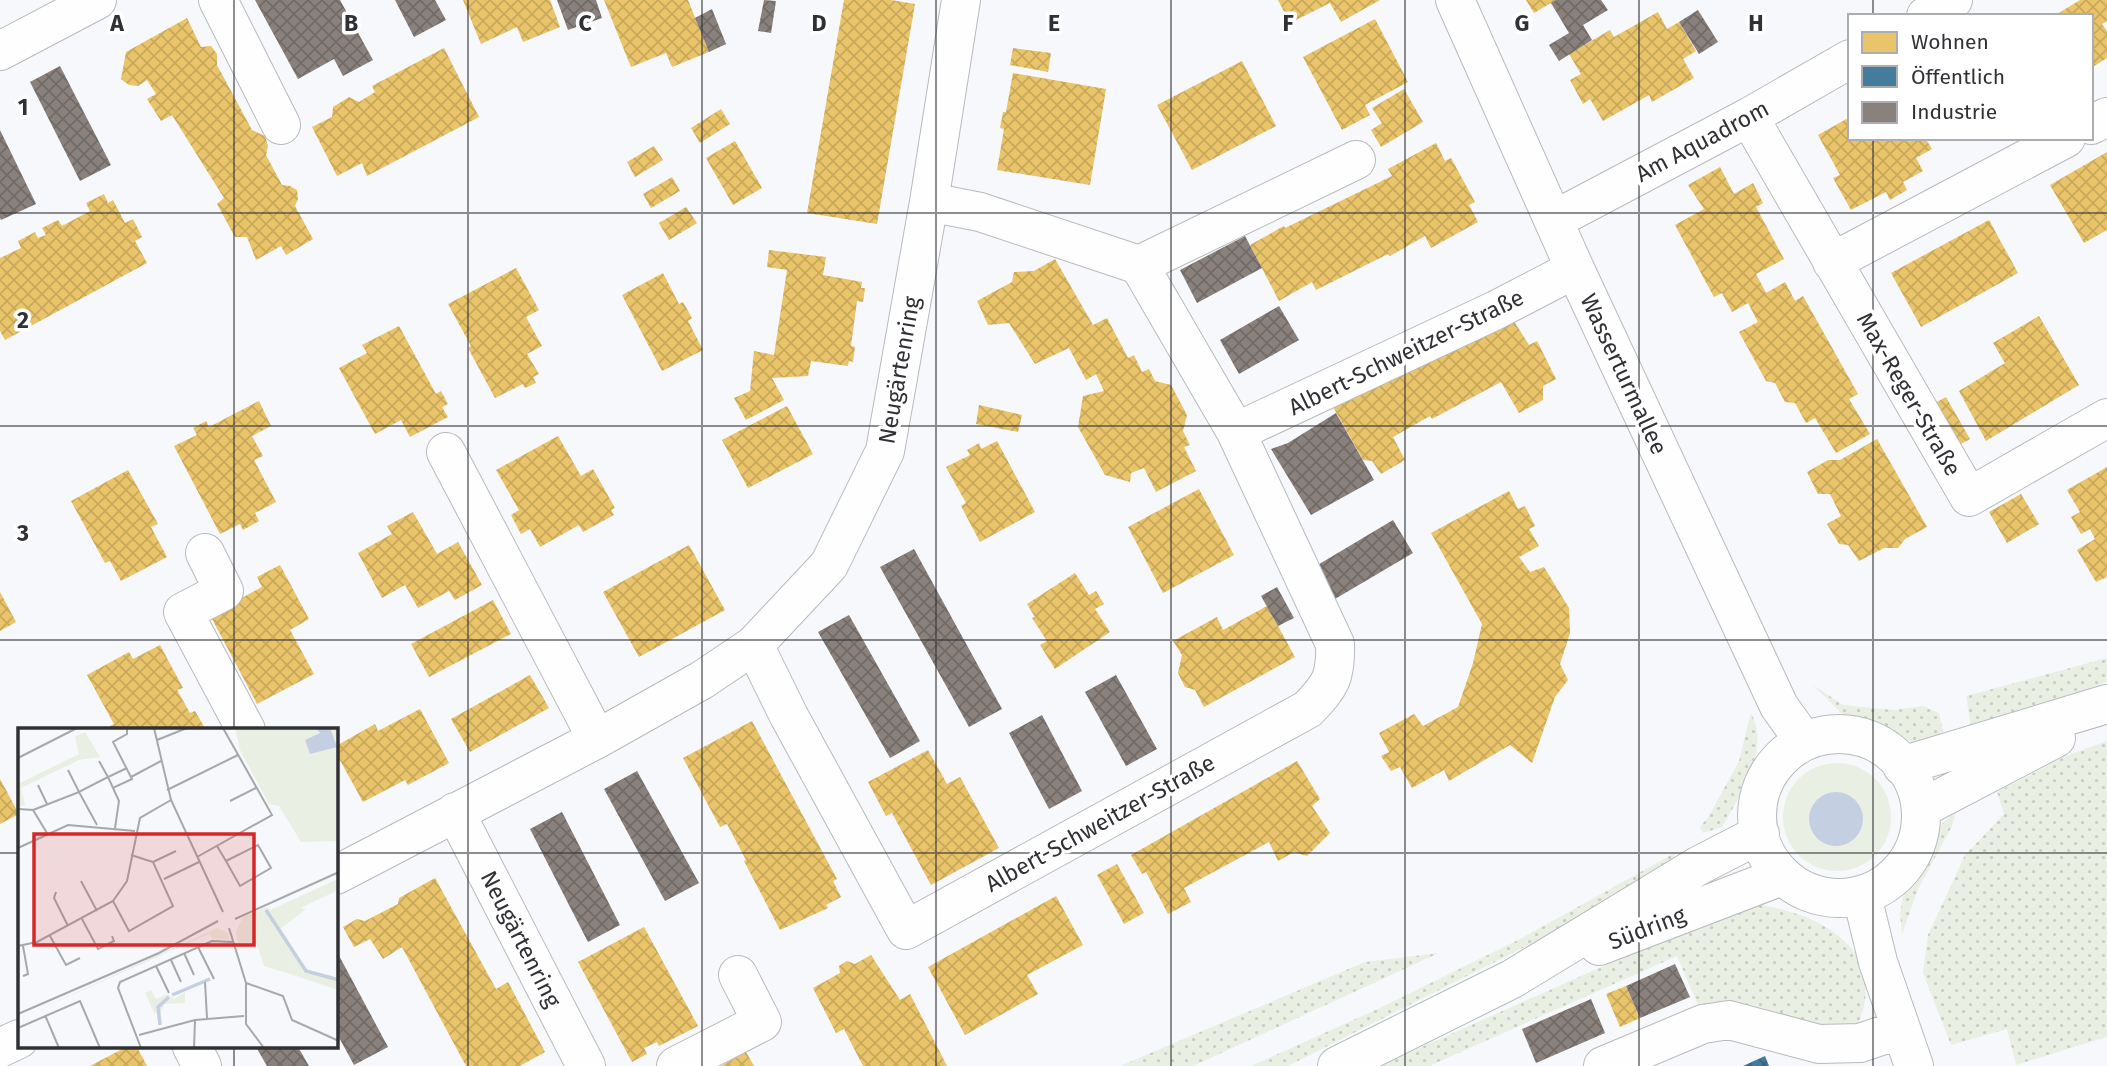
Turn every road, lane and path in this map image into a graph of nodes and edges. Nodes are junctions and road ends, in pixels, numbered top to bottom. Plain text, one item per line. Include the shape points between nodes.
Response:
1 (97, 0) edge
2 (218, 0) edge
3 (961, 0) edge
4 (1455, 0) edge
5 (1953, 0) edge
6 (1929, 14) edge
7 (0, 51) edge
8 (1848, 60) edge
9 (1749, 117) junction
10 (281, 125) dead end
11 (2062, 140) edge
12 (1356, 160) dead end
13 (929, 202) junction
14 (1554, 220) junction
15 (1832, 262) junction
16 (1139, 265) junction
17 (1575, 269) junction
18 (2107, 418) edge
19 (1236, 432) junction
20 (446, 452) dead end
21 (205, 553) dead end
22 (754, 645) junction
23 (2107, 704) edge
24 (2107, 712) edge
25 (245, 728) edge
26 (597, 739) junction
27 (1804, 741) junction
28 (1902, 766) junction
29 (1922, 808) junction
30 (455, 812) junction
31 (1760, 834) junction
32 (338, 874) edge
33 (1782, 876) junction
34 (1862, 896) junction
35 (738, 975) dead end
36 (1512, 979) junction
37 (1901, 1029) junction
38 (18, 1040) edge
39 (0, 1048) edge
40 (193, 1048) edge
41 (202, 1066) edge
42 (586, 1066) edge
43 (676, 1066) edge
44 (1337, 1066) edge
45 (1603, 1066) edge
46 (1914, 1066) edge

1 - 7 street
2 - 10 street
3 - 13 street, Neugärtenring
4 - 14 street, Wasserturmallee
5 - 6 street
8 - 9 street, Am Aquadrom
9 - 14 street, Am Aquadrom
9 - 15 street, Max-Reger-Straße
11 - 15 street
12 - 16 street
13 - 16 street via 980,212
13 - 22 street, Neugärtenring via 885,451 829,565
14 - 17 street, Wasserturmallee
15 - 18 street, Max-Reger-Straße via 1969,497
16 - 19 street, Albert-Schweitzer-Straße
17 - 19 street, Albert-Schweitzer-Straße
17 - 27 street, Wasserturmallee via 1779,706
19 - 22 street, Albert-Schweitzer-Straße via 1335,644 1336,667 1329,686 1308,709 906,930
20 - 26 street
21 - 25 street via 224,591 183,612
22 - 26 street, Neugärtenring
23 - 28 street
24 - 29 street
26 - 30 street, Neugärtenring
27 - 28 street via 1835,733 1869,739 1892,752
27 - 31 street via 1776,762 1762,785 1756,818
28 - 29 street via 1915,782
29 - 34 street via 1913,855 1890,881
30 - 32 street, Neugärtenring
30 - 42 street, Neugärtenring
31 - 33 street via 1763,850
31 - 36 street, Südring via 1698,866
33 - 34 street via 1804,891 1832,899
33 - 36 street, Südring
34 - 37 street
35 - 43 street via 762,1022
36 - 44 street, Südring
37 - 45 street via 1860,1043 1819,1044 1729,1020 1703,1024
37 - 46 street
38 - 39 street
40 - 41 street

